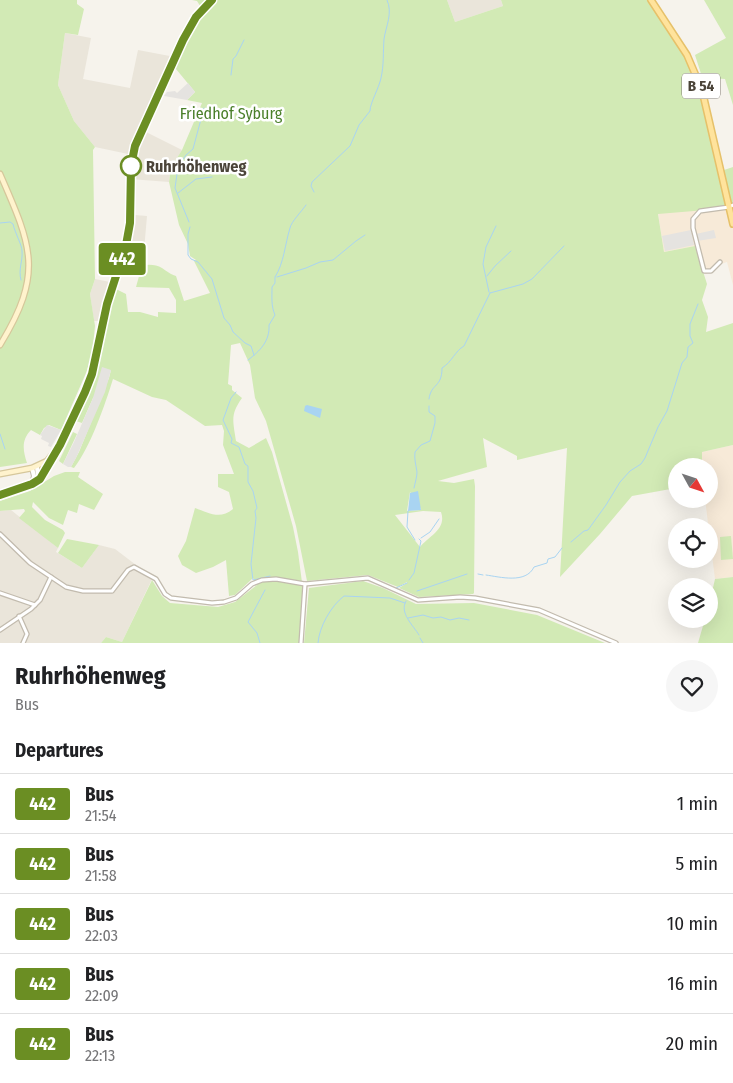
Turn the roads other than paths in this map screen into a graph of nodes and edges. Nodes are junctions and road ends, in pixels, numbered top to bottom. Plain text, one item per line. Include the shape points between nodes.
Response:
1 (212, 0) edge
2 (651, 0) edge
3 (0, 174) edge
4 (732, 207) edge
5 (733, 224) edge
6 (720, 262) dead end
7 (0, 345) edge
8 (53, 455) junction
9 (35, 467) junction
10 (0, 474) edge
11 (34, 483) junction
12 (0, 495) edge
13 (0, 534) edge
14 (51, 577) junction
15 (305, 584) junction
16 (0, 593) edge
17 (35, 605) junction
18 (19, 616) junction
19 (0, 630) edge
20 (23, 643) edge
21 (301, 643) edge
22 (616, 643) edge

1 - 8 main road via 196,17 183,40 135,146 131,166 130,223 107,304 92,374
2 - 4 main road, B 54 via 687,56 702,90
3 - 7 main road via 24,232 29,270 20,308
4 - 5 main road, B 54
4 - 6 street via 700,211 693,219 704,271 711,271
8 - 9 main road
8 - 11 street via 43,475
9 - 10 main road
9 - 11 street via 38,476
11 - 12 street
13 - 14 street via 30,563
14 - 15 street via 80,591 109,591 134,567 156,578 171,598 212,603 236,598 262,580
14 - 17 street
15 - 21 street
15 - 22 street via 363,578 418,600 460,597 512,604 549,614
16 - 17 street
17 - 18 street
18 - 19 street
18 - 20 street via 27,634

